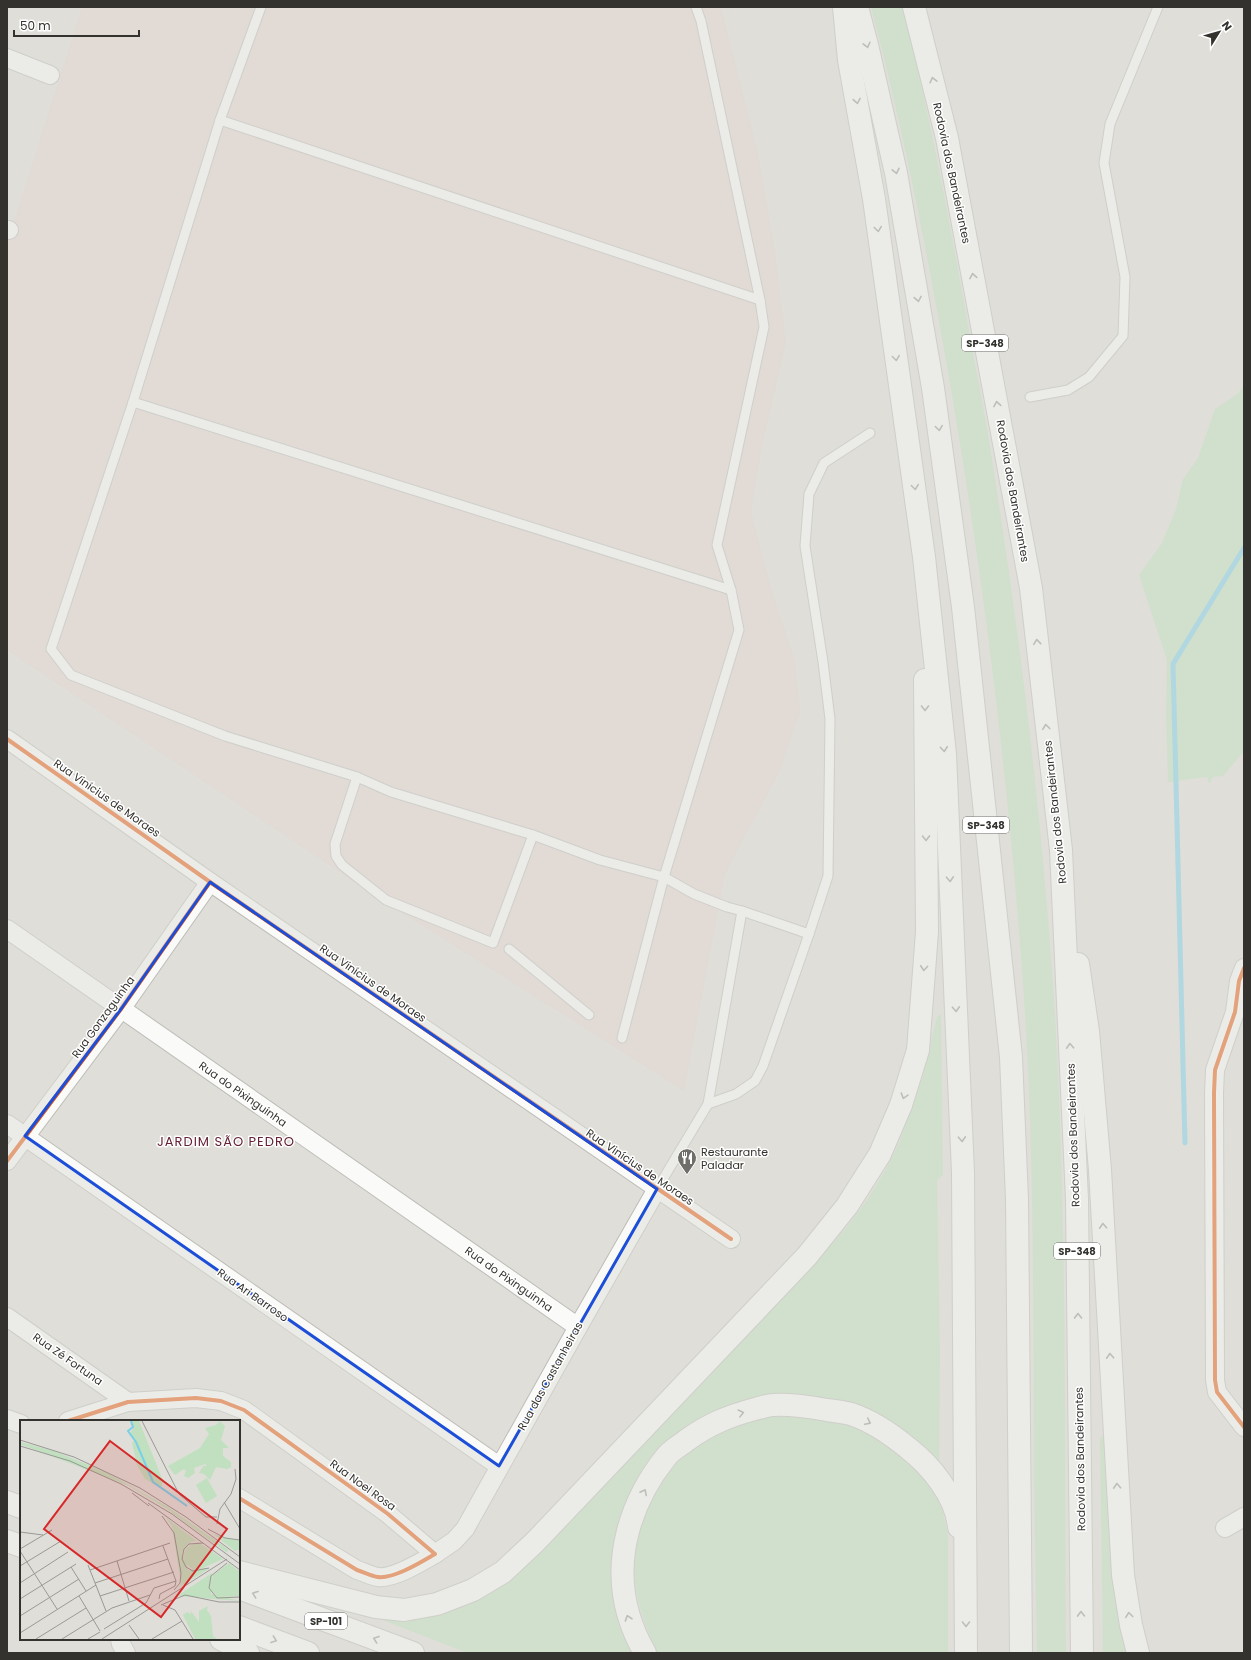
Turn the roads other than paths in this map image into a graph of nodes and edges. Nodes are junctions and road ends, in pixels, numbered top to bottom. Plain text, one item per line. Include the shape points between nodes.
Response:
1 (260, 7) edge
2 (696, 7) edge
3 (844, 7) edge
4 (857, 7) edge
5 (914, 7) edge
6 (1158, 7) edge
7 (7, 58) edge
8 (50, 74) dead end
9 (220, 120) junction
10 (760, 300) junction
11 (1030, 397) dead end
12 (133, 402) junction
13 (870, 433) dead end
14 (924, 557) junction
15 (731, 590) junction
16 (7, 739) edge
17 (357, 777) junction
18 (533, 835) junction
19 (1061, 850) junction
20 (664, 877) junction
21 (210, 882) junction
22 (742, 911) junction
23 (7, 929) edge
24 (809, 934) junction
25 (509, 949) dead end
26 (1244, 968) edge
27 (121, 1009) junction
28 (589, 1015) dead end
29 (622, 1038) dead end
30 (708, 1104) junction
31 (7, 1124) edge
32 (25, 1136) junction
33 (7, 1161) edge
34 (657, 1189) junction
35 (731, 1239) dead end
36 (7, 1317) edge
37 (578, 1327) junction
38 (128, 1402) junction
39 (7, 1419) edge
40 (71, 1420) edge
41 (20, 1424) edge
42 (1244, 1427) edge
43 (499, 1466) junction
44 (240, 1499) edge
45 (7, 1502) edge
46 (20, 1507) edge
47 (1244, 1517) edge
48 (1225, 1528) dead end
49 (7, 1541) edge
50 (20, 1546) edge
51 (435, 1554) junction
52 (240, 1572) edge
53 (240, 1588) edge
54 (966, 1595) junction
55 (240, 1627) edge
56 (120, 1640) edge
57 (223, 1640) edge
58 (126, 1653) edge
59 (248, 1653) edge
60 (308, 1653) edge
61 (413, 1653) edge
62 (644, 1653) edge
63 (966, 1653) edge
64 (1021, 1653) edge
65 (1082, 1653) edge
66 (1138, 1653) edge

1 - 9 lane
2 - 10 lane
3 -> 14 highway via 849,60 874,199
4 -> 64 highway, SP-348 via 896,173 933,388 963,608 1011,1057 1017,1200
19 -> 5 highway, Rodovia dos Bandeirantes / SP-348 via 1031,588 947,138
6 - 11 lane via 1110,124 1104,163 1125,277 1123,336 1089,377 1068,390
7 - 8 street
9 - 10 lane
9 - 12 lane
10 - 15 lane via 764,327 717,545
12 - 15 lane
12 - 17 lane via 51,649 72,675 224,736
13 - 24 lane via 824,464 809,494 804,546 830,719 828,876
14 -> 52 highway via 927,932 918,1050 901,1105 880,1154 847,1206 806,1256 535,1542 503,1572 479,1586 437,1604 404,1610 376,1607
14 -> 54 highway via 945,754 963,1165
15 - 20 lane via 739,630
16 - 21 street, Rua Vinícius de Moraes
17 - 18 lane via 391,792
17 - 18 lane via 335,844 336,856 342,865 386,900 493,943
18 - 20 lane via 600,860
65 -> 19 highway, Rodovia dos Bandeirantes / SP-348 via 1077,1199
66 -> 19 highway via 1128,1611 1119,1529 1100,1178 1088,1031
20 - 22 lane via 694,894
20 - 29 lane
21 - 27 street, Rua Gonzaguinha
21 - 34 street, Rua Vinícius de Moraes
22 - 24 lane
22 - 30 lane
23 - 27 street, Rua do Pixinguinha
24 - 30 lane via 763,1066 754,1081 736,1094
25 - 28 lane
26 - 42 street via 1239,981 1235,1012 1215,1070 1214,1093 1215,1380 1217,1392
27 - 32 street, Rua Gonzaguinha
27 - 37 street, Rua do Pixinguinha
30 - 34 lane
31 - 32 street, Rua Ari Barroso
32 - 33 street, Rua Gonzaguinha
32 - 43 street, Rua Ari Barroso
34 - 35 street, Rua Vinícius de Moraes
34 - 37 street, Rua das Castanheiras
36 - 38 street, Rua Zé Fortuna
37 - 43 street, Rua das Castanheiras
38 - 40 street, Rua Noel Rosa
38 - 51 street, Rua Noel Rosa via 196,1398 221,1401 244,1410 388,1514
39 - 41 street
43 - 51 street, Rua das Castanheiras via 465,1529 454,1541
44 - 51 street via 357,1570 379,1577 393,1575
45 - 46 highway
47 - 48 street
49 - 50 highway
61 -> 53 highway, SP-101
62 -> 54 highway via 626,1611 622,1582 623,1550 632,1516 649,1482 667,1455 697,1433 730,1415 772,1405 810,1407 851,1414 886,1431 919,1457 932,1470 958,1516
54 -> 63 highway
55 -> 60 highway
56 - 58 street
57 - 59 highway

